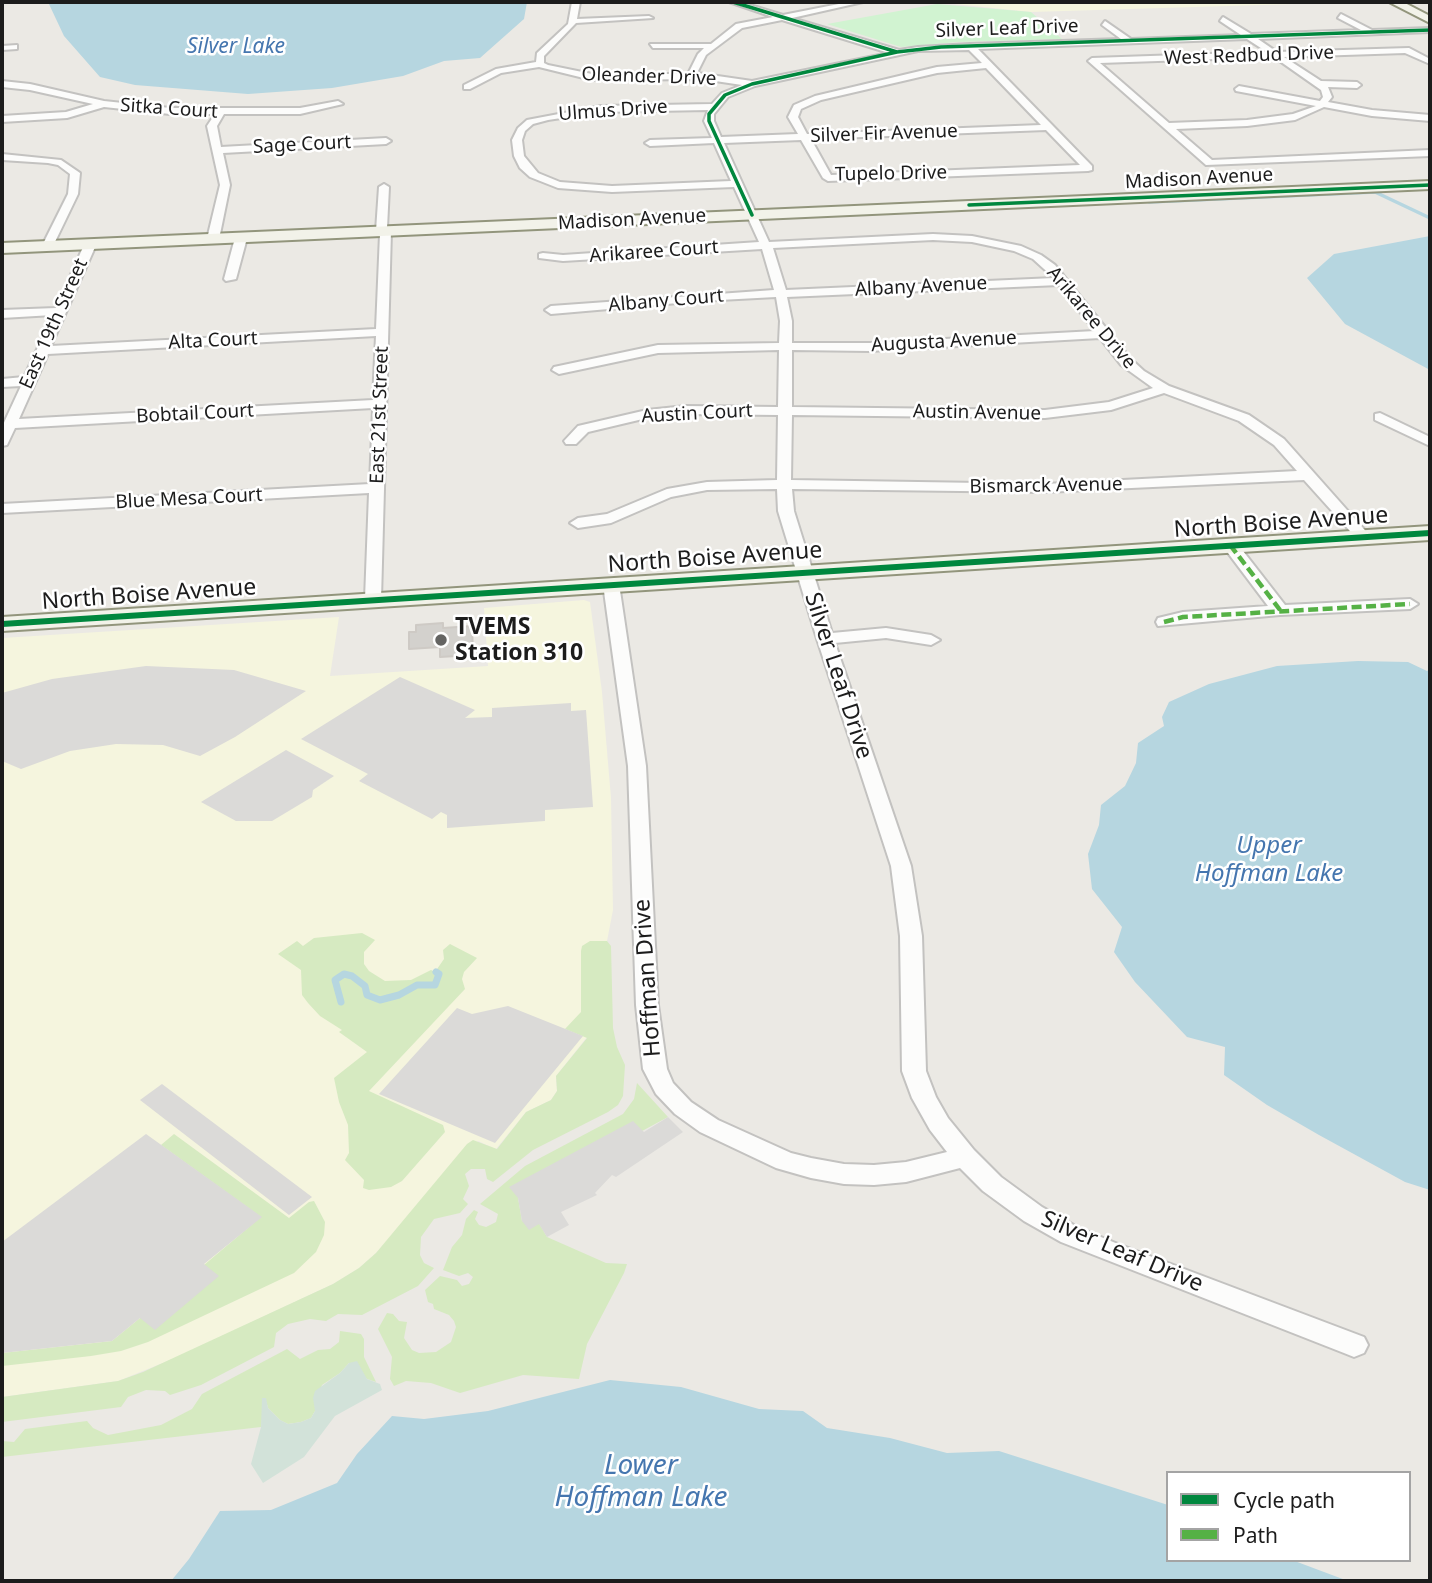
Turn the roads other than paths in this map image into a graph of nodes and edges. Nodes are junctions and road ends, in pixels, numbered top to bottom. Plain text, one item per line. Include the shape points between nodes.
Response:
1 (576, 2) edge
2 (733, 2) edge
3 (859, 2) edge
4 (1395, 2) edge
5 (783, 16) junction
6 (1341, 16) dead end
7 (649, 18) dead end
8 (1223, 19) dead end
9 (1430, 20) edge
10 (575, 21) junction
11 (1105, 23) dead end
12 (1430, 30) edge
13 (1370, 32) junction
14 (1249, 36) junction
15 (1128, 40) junction
16 (653, 46) dead end
17 (712, 46) junction
18 (970, 46) junction
19 (14, 47) dead end
20 (2, 48) edge
21 (897, 52) junction
22 (1276, 55) junction
23 (824, 56) dead end
24 (1430, 62) edge
25 (845, 63) junction
26 (540, 64) junction
27 (988, 65) junction
28 (557, 71) junction
29 (692, 75) junction
30 (539, 80) dead end
31 (2, 84) edge
32 (752, 84) junction
33 (1320, 85) junction
34 (1357, 85) dead end
35 (467, 87) dead end
36 (1240, 89) dead end
37 (104, 104) junction
38 (338, 104) dead end
39 (1323, 105) junction
40 (713, 107) junction
41 (220, 113) junction
42 (1430, 118) edge
43 (2, 119) edge
44 (1168, 126) junction
45 (1050, 127) junction
46 (805, 137) junction
47 (719, 140) junction
48 (386, 141) dead end
49 (650, 143) dead end
50 (218, 150) junction
51 (1430, 153) edge
52 (2, 158) edge
53 (549, 183) junction
54 (737, 184) junction
55 (1430, 185) edge
56 (384, 187) dead end
57 (537, 189) dead end
58 (752, 215) junction
59 (383, 231) junction
60 (241, 238) junction
61 (213, 239) junction
62 (90, 244) junction
63 (765, 244) junction
64 (48, 246) junction
65 (2, 248) edge
66 (543, 256) dead end
67 (230, 279) dead end
68 (1062, 281) junction
69 (781, 294) junction
70 (551, 310) dead end
71 (60, 311) junction
72 (2, 314) edge
73 (383, 332) junction
74 (1103, 334) junction
75 (784, 348) junction
76 (43, 350) junction
77 (559, 370) dead end
78 (29, 381) junction
79 (2, 383) edge
80 (1164, 389) junction
81 (380, 404) junction
82 (786, 410) junction
83 (1380, 417) dead end
84 (10, 424) junction
85 (571, 441) dead end
86 (2, 442) edge
87 (1430, 442) edge
88 (1308, 475) junction
89 (784, 484) junction
90 (377, 488) junction
91 (2, 509) edge
92 (578, 523) dead end
93 (1430, 533) edge
94 (1363, 537) junction
95 (1230, 545) junction
96 (804, 572) junction
97 (611, 584) junction
98 (373, 599) junction
99 (1409, 604) dead end
100 (1280, 610) junction
101 (1164, 622) dead end
102 (2, 624) edge
103 (825, 639) junction
104 (931, 640) dead end
105 (965, 1157) junction
106 (1354, 1345) dead end

1 - 10 street
2 - 5 street
3 - 5 street
4 - 9 main road
5 - 17 street via 739,26
5 - 21 street
6 - 13 street
7 - 10 street
8 - 14 street
10 - 26 street via 540,55
11 - 15 street
12 - 13 street, Silver Leaf Drive
13 - 14 street, Silver Leaf Drive
14 - 15 street, Silver Leaf Drive
14 - 22 street
15 - 18 street, Silver Leaf Drive
16 - 17 street
17 - 29 street via 698,59
18 - 21 street, Silver Leaf Drive
18 - 27 street, Tupelo Drive
19 - 20 street
21 - 25 street, Silver Leaf Drive
22 - 24 street, West Redbud Drive via 1406,50
22 - 33 street
22 - 44 street, West Redbud Drive via 1092,61
23 - 25 street
25 - 32 street, Silver Leaf Drive
26 - 28 street, Oleander Drive
26 - 35 street via 499,71
27 - 45 street, Tupelo Drive
27 - 46 street, Tupelo Drive via 949,67 809,101 797,107 793,117
28 - 29 street, Oleander Drive via 600,77
28 - 30 street
29 - 32 street, Oleander Drive
31 - 37 street, Sitka Court
32 - 40 street, Silver Leaf Drive via 725,95
33 - 34 street
33 - 39 street via 1328,97
36 - 39 street
37 - 41 street, Sitka Court
37 - 43 street via 66,116
38 - 41 street, Sitka Court via 300,111
39 - 42 street
39 - 44 street via 1281,120
40 - 47 street, Silver Leaf Drive via 709,121
40 - 53 street, Ulmus Drive via 601,109 537,119 518,135 519,156 527,170
41 - 50 street via 212,124
44 - 51 street via 1210,163
45 - 46 street, Silver Fir Avenue
45 - 46 street, Tupelo Drive via 1088,168 828,178
46 - 47 street, Silver Fir Avenue
47 - 49 street, Silver Fir Avenue
47 - 54 street, Silver Leaf Drive
48 - 50 street, Sage Court
50 - 61 street via 225,186
52 - 64 street via 48,160 75,173 73,194
53 - 54 street via 612,189
53 - 57 street
54 - 58 street, Silver Leaf Drive
55 - 58 main road, Madison Avenue
56 - 59 street, East 21st Street
58 - 59 main road, Madison Avenue
58 - 63 street, Silver Leaf Drive
59 - 60 main road, Madison Avenue
59 - 73 street, East 21st Street
60 - 61 main road, Madison Avenue
60 - 67 street
61 - 62 main road, Madison Avenue
62 - 64 main road, Madison Avenue
62 - 71 street, East 19th Street
63 - 66 street, Arikaree Court
63 - 68 street, Arikaree Drive via 933,237 1006,242 1043,260
63 - 69 street, Silver Leaf Drive
64 - 65 main road, Madison Avenue
68 - 69 street, Albany Avenue
68 - 74 street, Arikaree Drive
69 - 70 street, Albany Court
69 - 75 street, Silver Leaf Drive
71 - 72 street
71 - 76 street, East 19th Street
73 - 76 street, Alta Court
73 - 81 street, East 21st Street
74 - 75 street, Augusta Avenue
74 - 80 street, Arikaree Drive via 1131,368
75 - 77 street, Augusta Avenue via 658,349
75 - 82 street, Silver Leaf Drive
76 - 78 street, East 19th Street
78 - 79 street
78 - 84 street, East 19th Street
80 - 82 street, Austin Avenue via 1111,406 1045,414
80 - 88 street, Arikaree Drive via 1252,423 1279,442
81 - 84 street, Bobtail Court
81 - 90 street, East 21st Street
82 - 85 street, Austin Court via 647,414 583,429
82 - 89 street, Silver Leaf Drive
83 - 87 street
84 - 86 street, East 19th Street
88 - 89 street, Bismarck Avenue via 1045,488
88 - 94 street, Arikaree Drive
89 - 92 street, Bismarck Avenue via 695,487 654,497 611,518
89 - 96 street, Silver Leaf Drive via 789,528
90 - 91 street, Blue Mesa Court
90 - 98 street, East 21st Street
93 - 94 main road, North Boise Avenue
94 - 95 main road, North Boise Avenue
95 - 96 main road, North Boise Avenue
95 - 100 street
96 - 97 main road, North Boise Avenue
96 - 103 street, Silver Leaf Drive
97 - 98 main road, North Boise Avenue
97 - 105 street, Hoffman Drive via 637,766 647,1005 655,1069 664,1088 709,1126 811,1168 874,1175 918,1170
98 - 102 main road, North Boise Avenue
99 - 100 street
100 - 101 street
103 - 104 street via 886,634
103 - 105 street, Silver Leaf Drive via 901,866 911,936 914,1071 939,1124
105 - 106 street, Silver Leaf Drive via 992,1184 1070,1235

